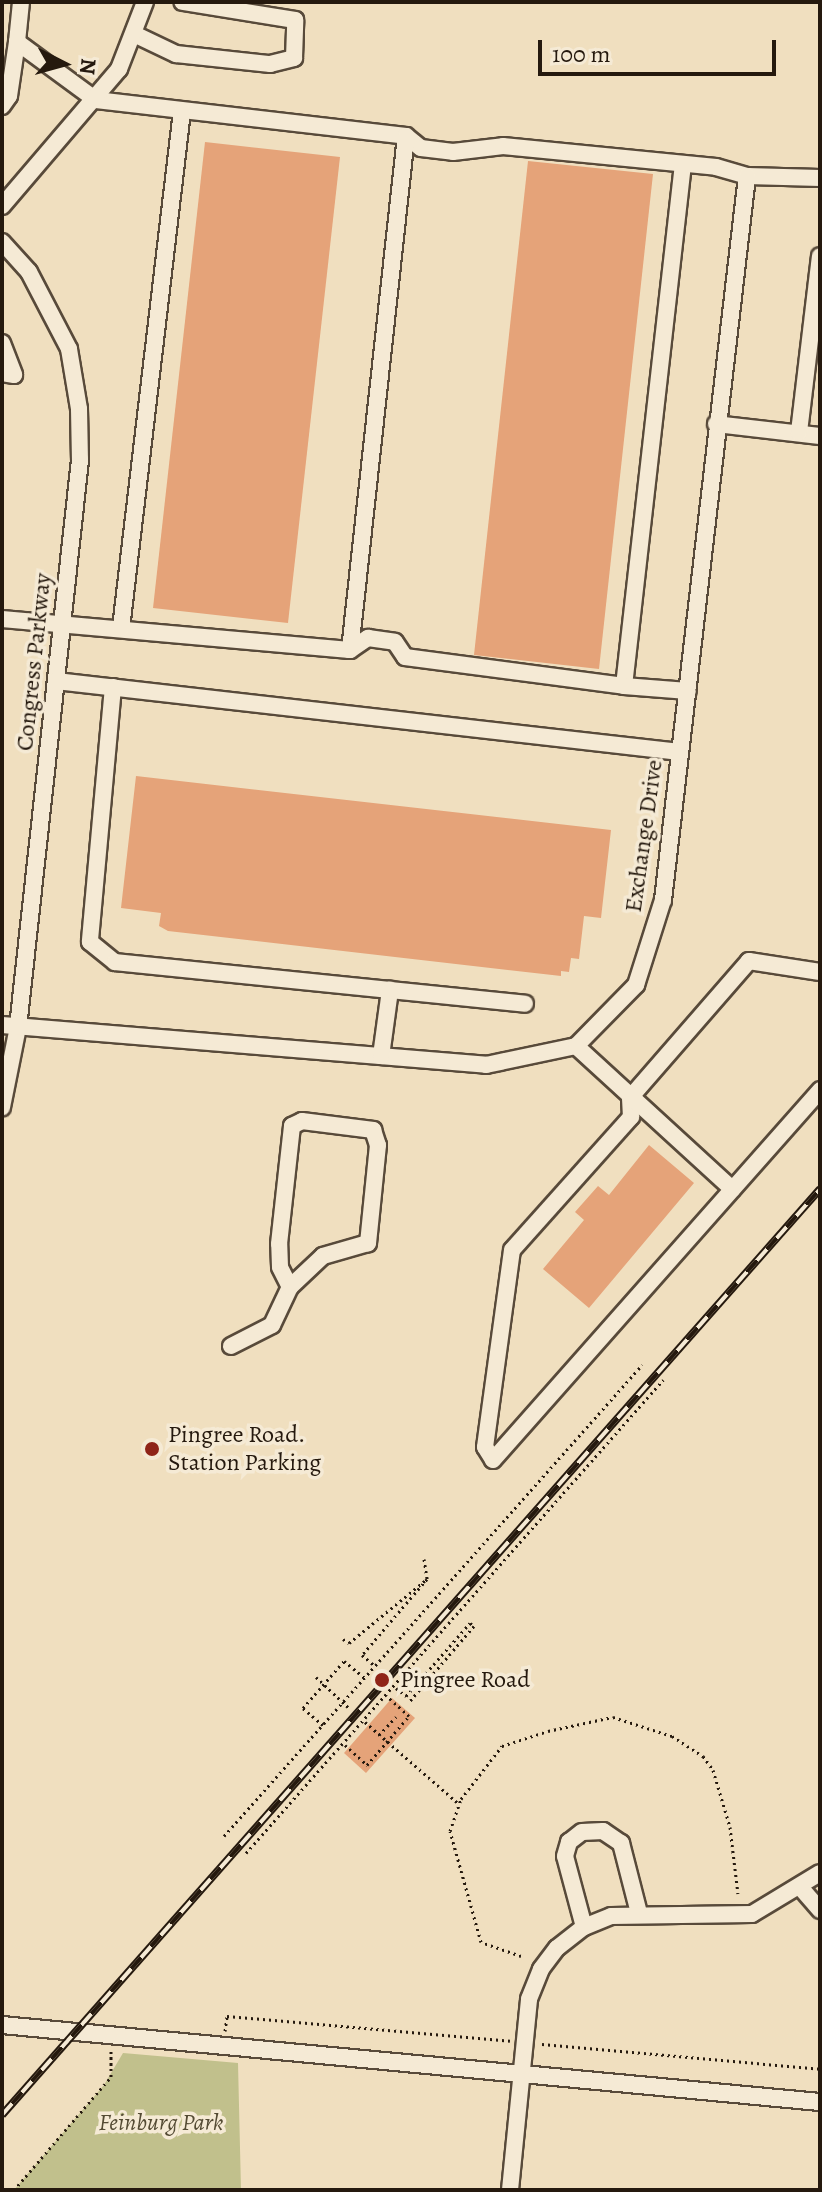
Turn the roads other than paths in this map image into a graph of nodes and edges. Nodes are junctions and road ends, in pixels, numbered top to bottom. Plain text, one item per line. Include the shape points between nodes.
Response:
1 (21, 2) edge
2 (145, 2) edge
3 (182, 2) edge
4 (134, 34) junction
5 (17, 42) junction
6 (96, 100) junction
7 (2, 106) edge
8 (182, 111) junction
9 (406, 136) junction
10 (683, 164) junction
11 (747, 176) junction
12 (820, 178) edge
13 (2, 206) edge
14 (2, 242) edge
15 (820, 256) edge
16 (2, 343) edge
17 (2, 373) edge
18 (716, 424) junction
19 (799, 432) junction
20 (820, 436) edge
21 (2, 619) edge
22 (63, 621) junction
23 (121, 628) junction
24 (350, 650) junction
25 (56, 681) junction
26 (624, 686) junction
27 (113, 687) junction
28 (688, 691) junction
29 (680, 752) junction
30 (820, 972) edge
31 (390, 990) junction
32 (525, 1004) dead end
33 (10, 1026) edge
34 (576, 1046) junction
35 (381, 1056) junction
36 (820, 1090) edge
37 (630, 1098) junction
38 (2, 1107) edge
39 (732, 1189) junction
40 (290, 1287) junction
41 (231, 1346) dead end
42 (820, 1873) edge
43 (801, 1888) junction
44 (820, 1910) edge
45 (639, 1913) junction
46 (584, 1927) junction
47 (2, 2025) edge
48 (522, 2074) junction
49 (820, 2102) edge
50 (510, 2190) edge

1 - 5 street
2 - 4 street
3 - 4 street via 295,20 294,58 270,64 176,54
4 - 6 street via 119,69
5 - 6 street
5 - 7 street via 9,96
6 - 8 street
6 - 13 street
8 - 9 street
8 - 23 street
9 - 10 street via 421,148 453,152 503,146
9 - 24 street
10 - 11 street
10 - 26 street
11 - 12 street
11 - 18 street, Exchange Drive
14 - 22 street, Congress Parkway via 55,313 69,349 79,409 80,460
15 - 19 street
16 - 17 street via 14,375
18 - 19 street
18 - 28 street, Exchange Drive
19 - 20 street
21 - 22 street
22 - 23 street
22 - 25 street, Congress Parkway
23 - 24 street
24 - 26 street via 368,638 395,642 405,657
25 - 27 street
25 - 33 street, Congress Parkway
26 - 28 street
27 - 29 street
27 - 31 street via 90,942 115,962
28 - 29 street, Exchange Drive
29 - 34 street, Exchange Drive via 663,900 636,985
30 - 37 street via 749,961
31 - 32 street
31 - 35 street
33 - 35 street
33 - 38 street, Congress Parkway
34 - 35 street via 486,1065
34 - 37 street
36 - 39 street
37 - 39 street
37 - 39 street via 631,1117 512,1250 485,1447 493,1460
40 - 40 street via 280,1267 279,1244 292,1126 302,1121 373,1130 378,1145 368,1243 323,1256
40 - 41 street via 272,1325
42 - 43 street
43 - 44 street
43 - 45 street via 741,1917
45 - 46 street
45 - 46 street via 621,1843 603,1831 582,1832 569,1842 565,1856
46 - 48 street via 548,1958 533,1986
47 - 48 street
48 - 49 street
48 - 50 street

